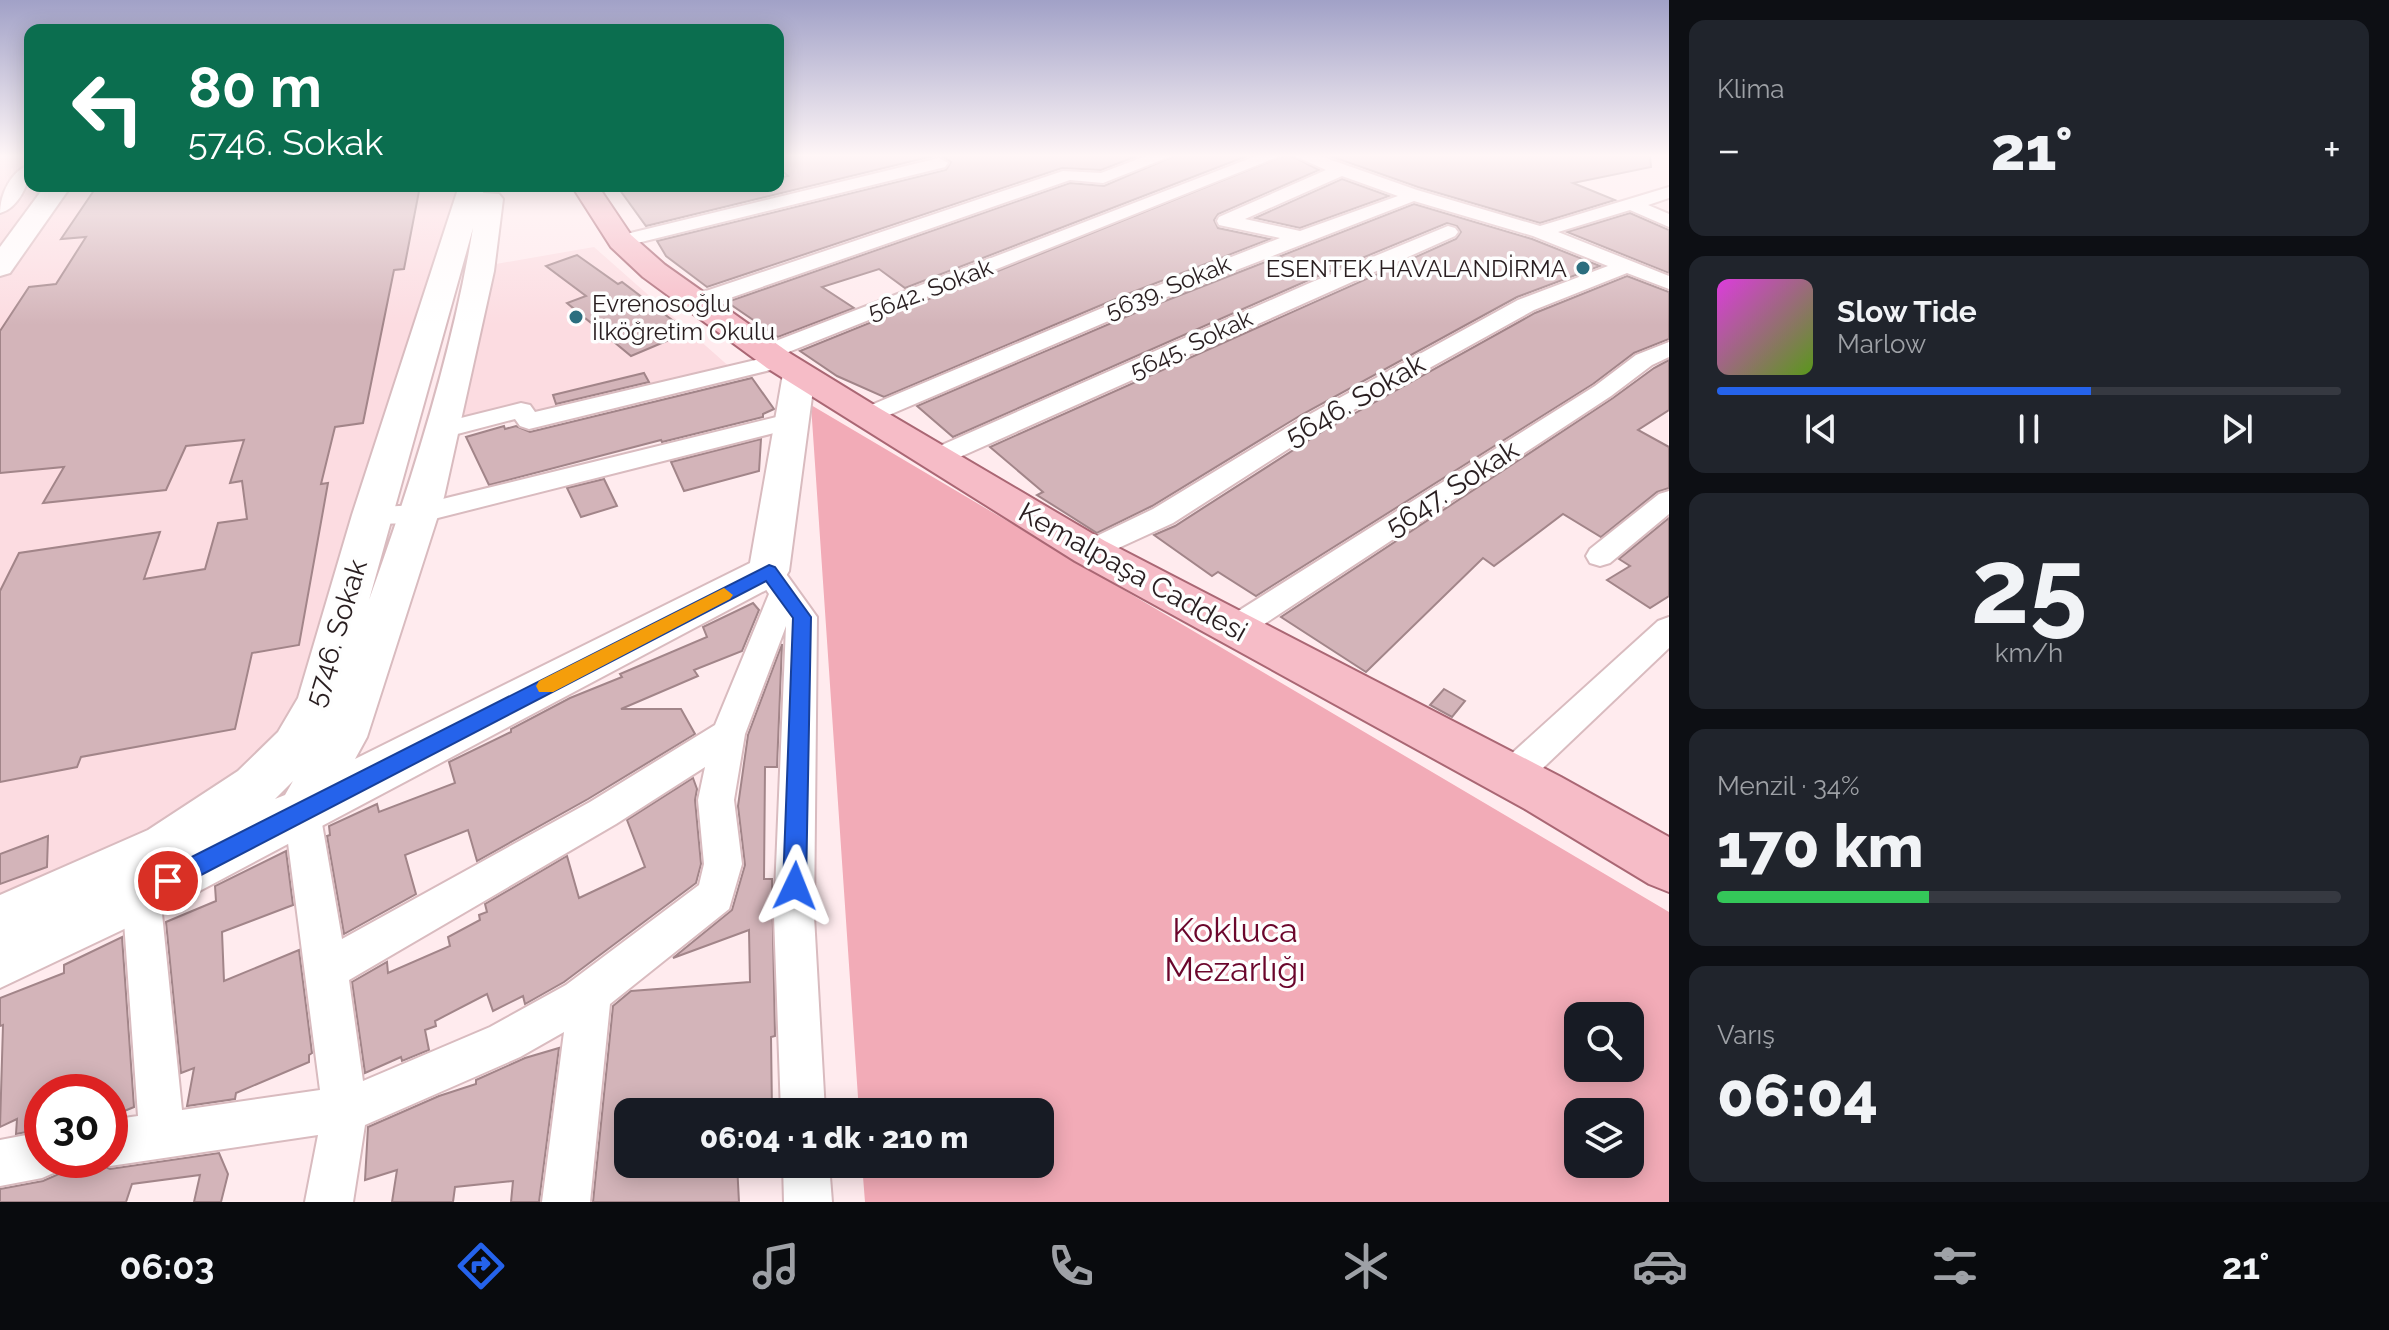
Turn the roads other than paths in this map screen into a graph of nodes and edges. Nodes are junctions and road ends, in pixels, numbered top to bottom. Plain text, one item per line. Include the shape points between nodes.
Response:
1 (20, 212) edge
2 (39, 212) edge
3 (464, 212) edge
4 (488, 212) edge
5 (602, 212) edge
6 (611, 212) edge
7 (739, 212) edge
8 (960, 212) edge
9 (1139, 212) edge
10 (1246, 212) edge
11 (1368, 212) edge
12 (1472, 212) edge
13 (1601, 212) edge
14 (1649, 212) edge
15 (1669, 221) edge
16 (1448, 232) dead end
17 (1540, 232) junction
18 (1297, 236) junction
19 (621, 241) junction
20 (0, 244) edge
21 (1630, 265) junction
22 (0, 267) edge
23 (1669, 283) edge
24 (696, 302) junction
25 (1669, 349) edge
26 (782, 362) junction
27 (866, 416) junction
28 (793, 421) junction
29 (442, 430) junction
30 (935, 458) junction
31 (1669, 500) edge
32 (418, 514) junction
33 (371, 515) junction
34 (1090, 551) junction
35 (1600, 556) dead end
36 (776, 582) junction
37 (1235, 628) junction
38 (1668, 631) edge
39 (728, 734) junction
40 (1511, 776) junction
41 (302, 812) junction
42 (1669, 866) edge
43 (141, 894) junction
44 (6, 949) edge
45 (327, 970) junction
46 (590, 993) junction
47 (802, 1098) edge
48 (345, 1109) junction
49 (162, 1134) junction
50 (128, 1140) edge
51 (24, 1158) edge
52 (0, 1163) edge
53 (807, 1178) edge
54 (329, 1202) edge
55 (566, 1202) edge
56 (808, 1202) edge

1 - 20 main road
2 - 22 main road
3 - 33 main road, 5746. Sokak
4 - 29 main road via 480,271
5 - 19 main road, Kemalpaşa Caddesi
6 - 19 main road, Kemalpaşa Caddesi
7 - 19 street
8 - 24 street
9 - 26 street, 5642. Sokak
10 - 18 street via 1226,221
11 - 18 street, 5639. Sokak
12 - 17 street
13 - 17 street
14 - 15 street
16 - 30 street, 5645. Sokak
17 - 21 street
18 - 27 street, 5639. Sokak via 1119,306
19 - 24 main road, Kemalpaşa Caddesi
21 - 23 street
21 - 34 street, 5646. Sokak via 1514,312 1312,423 1163,516
24 - 26 main road, Kemalpaşa Caddesi
25 - 37 street, 5647. Sokak via 1644,360
26 - 27 main road, Kemalpaşa Caddesi
26 - 28 main road
26 - 29 street, 5642. Sokak via 529,421 521,410
27 - 30 main road, Kemalpaşa Caddesi
28 - 32 street
28 - 36 main road
29 - 32 main road
30 - 34 main road, Kemalpaşa Caddesi
31 - 35 street
32 - 33 street
32 - 41 main road via 343,737
33 - 44 main road, 5746. Sokak via 320,702 295,746 256,786 166,847 58,899
34 - 37 main road, Kemalpaşa Caddesi
36 - 39 street
36 - 41 main road
36 - 47 street via 802,617 794,916
37 - 40 main road, Kemalpaşa Caddesi
38 - 40 street
39 - 45 street via 603,813
39 - 46 street via 716,800 723,864 715,896
40 - 42 main road, Kemalpaşa Caddesi
41 - 43 main road
41 - 45 street
43 - 44 main road
43 - 49 street
45 - 48 street
46 - 48 street via 505,1042
46 - 55 street
48 - 49 street
48 - 54 street
49 - 50 street
51 - 52 street
53 - 56 street

